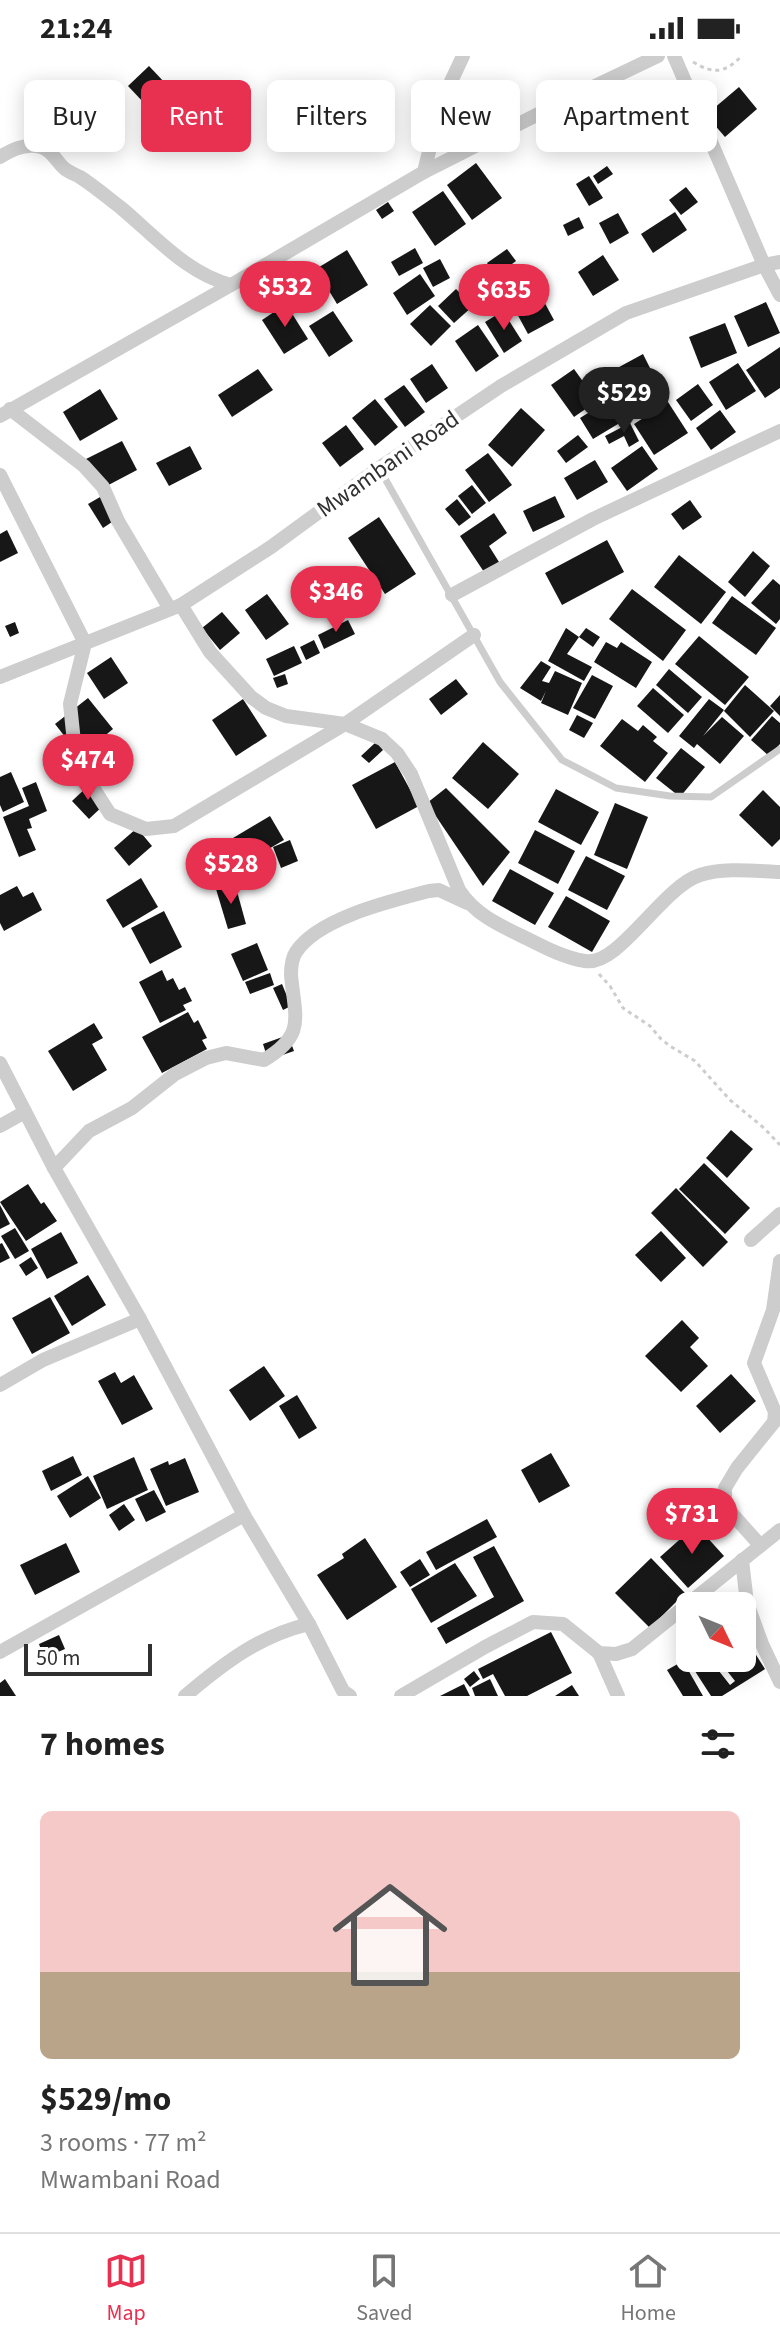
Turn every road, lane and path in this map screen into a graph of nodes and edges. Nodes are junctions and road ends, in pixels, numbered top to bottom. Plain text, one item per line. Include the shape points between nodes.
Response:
1 (463, 56) edge
2 (658, 56) edge
3 (674, 56) edge
4 (683, 56) edge
5 (742, 56) edge
6 (0, 157) edge
7 (424, 172) junction
8 (780, 262) edge
9 (764, 265) junction
10 (231, 285) junction
11 (780, 295) edge
12 (5, 412) edge
13 (780, 431) edge
14 (379, 468) junction
15 (0, 475) edge
16 (452, 595) junction
17 (176, 607) junction
18 (474, 635) junction
19 (85, 643) junction
20 (0, 677) edge
21 (345, 724) junction
22 (780, 749) edge
23 (780, 872) edge
24 (467, 903) junction
25 (588, 962) junction
26 (0, 1063) edge
27 (25, 1112) junction
28 (0, 1126) edge
29 (780, 1145) edge
30 (54, 1168) junction
31 (780, 1214) edge
32 (751, 1240) dead end
33 (780, 1261) edge
34 (140, 1319) junction
35 (0, 1385) edge
36 (244, 1515) junction
37 (780, 1530) edge
38 (760, 1545) junction
39 (742, 1560) junction
40 (309, 1624) junction
41 (0, 1652) edge
42 (599, 1653) junction
43 (780, 1682) edge
44 (185, 1696) edge
45 (350, 1696) edge
46 (401, 1696) edge
47 (618, 1696) edge

1 - 7 street via 441,103
2 - 7 street
3 - 9 street
4 - 5 path via 710,72
6 - 10 street via 20,147 43,147 180,259 211,280
7 - 10 street
8 - 9 street, Mwambani Road
9 - 11 street
9 - 14 street, Mwambani Road via 626,313 501,386
10 - 12 street
12 - 17 street via 84,466 103,487 118,521
13 - 16 street via 593,519
14 - 16 lane
14 - 17 street, Mwambani Road via 271,547
15 - 19 street
16 - 18 lane
17 - 19 street, Mwambani Road
17 - 21 street via 210,652 266,708
18 - 21 street
18 - 22 lane via 500,682 562,760 616,788 711,797
19 - 20 street, Mwambani Road
19 - 21 street via 70,704 76,761 110,814 146,829 174,826
21 - 24 street via 382,739 405,762
23 - 25 street via 698,875 667,896 608,957
24 - 25 street via 553,951
24 - 30 street via 429,891 335,920 295,953 291,967 296,1022 282,1050 264,1060 226,1053 175,1074 132,1108 89,1131
25 - 29 path via 623,1008 695,1061
26 - 27 street
27 - 28 street
27 - 30 street
30 - 34 street
31 - 32 street
33 - 38 street via 773,1310 754,1363 775,1412 774,1422 725,1488 725,1506
34 - 35 street via 43,1360
34 - 36 street
36 - 40 street
36 - 41 street
37 - 38 street
38 - 39 street
39 - 42 street via 632,1649
39 - 43 street via 747,1603
40 - 44 street via 250,1646
40 - 45 street
42 - 46 street via 563,1624 533,1622
42 - 47 street

